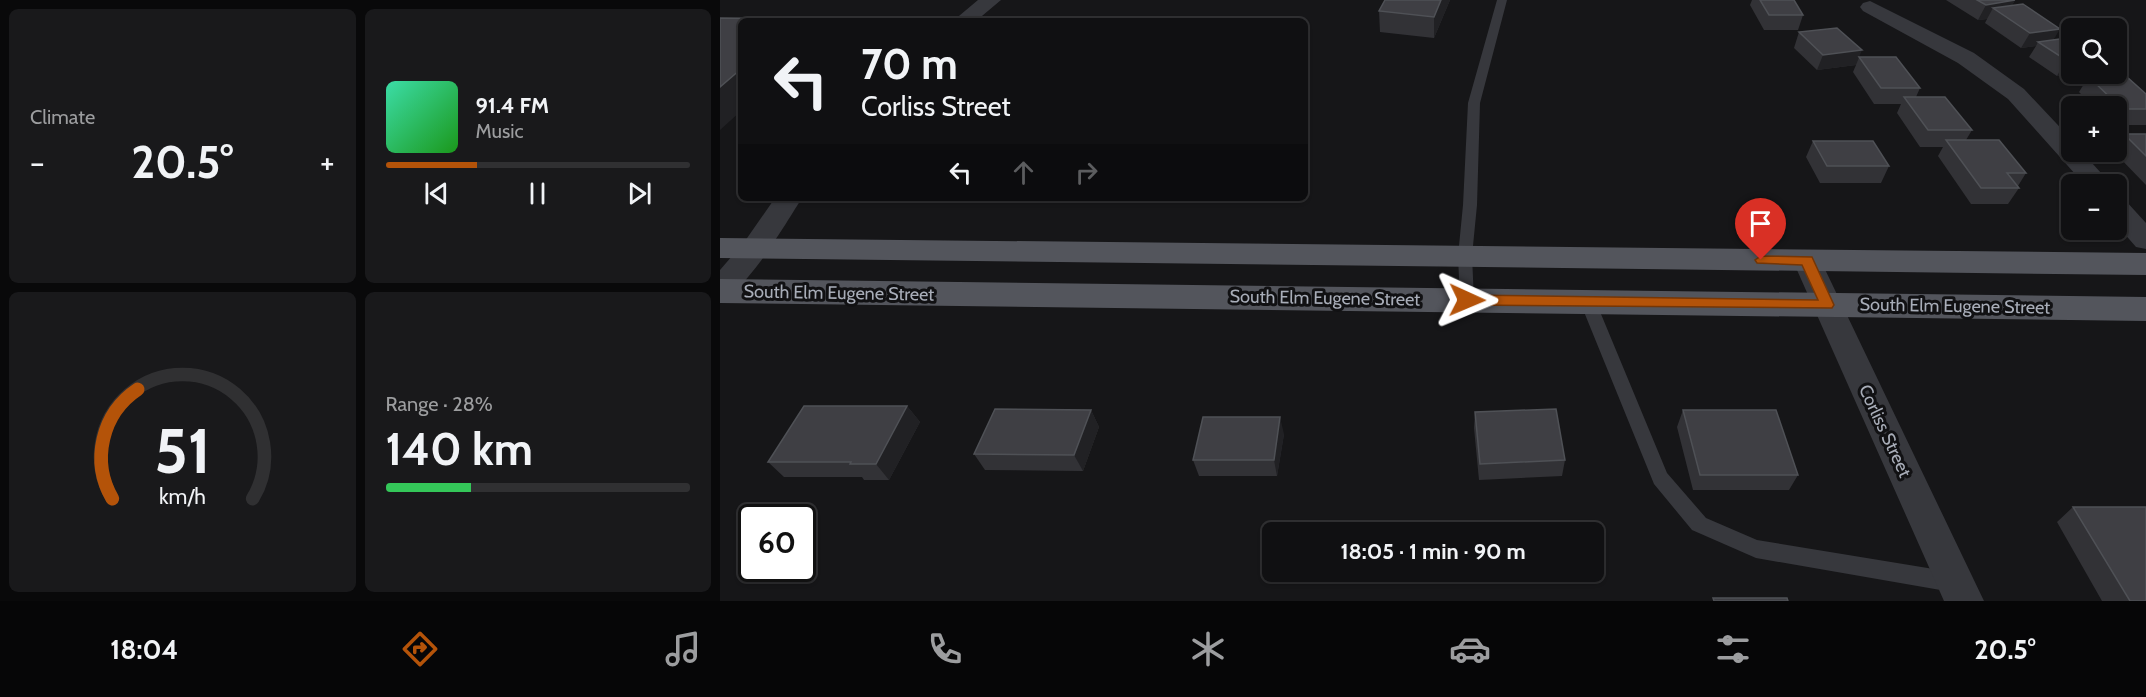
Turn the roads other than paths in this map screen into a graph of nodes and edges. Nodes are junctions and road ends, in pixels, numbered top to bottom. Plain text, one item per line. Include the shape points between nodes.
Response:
1 (991, 0) edge
2 (1502, 0) edge
3 (1870, 7) dead end
4 (967, 18) edge
5 (2089, 174) edge
6 (787, 201) edge
7 (2127, 218) edge
8 (2146, 240) edge
9 (720, 248) edge
10 (755, 248) junction
11 (1465, 256) junction
12 (1807, 261) junction
13 (2146, 264) edge
14 (720, 290) edge
15 (1467, 300) junction
16 (1588, 302) junction
17 (1827, 305) junction
18 (2146, 309) edge
19 (1959, 592) edge

1 - 4 street
2 - 11 lane via 1473,103
3 - 5 street via 1966,57 2016,94
6 - 10 street
7 - 8 street
9 - 10 main road
10 - 11 main road
10 - 14 street
11 - 12 main road
11 - 15 lane
12 - 13 main road
12 - 17 street, Corliss Street
14 - 15 main road, South Elm Eugene Street
15 - 16 main road, South Elm Eugene Street
16 - 17 main road, South Elm Eugene Street
16 - 19 lane via 1660,478 1699,524 1756,549
17 - 18 main road, South Elm Eugene Street
17 - 19 street, Corliss Street

